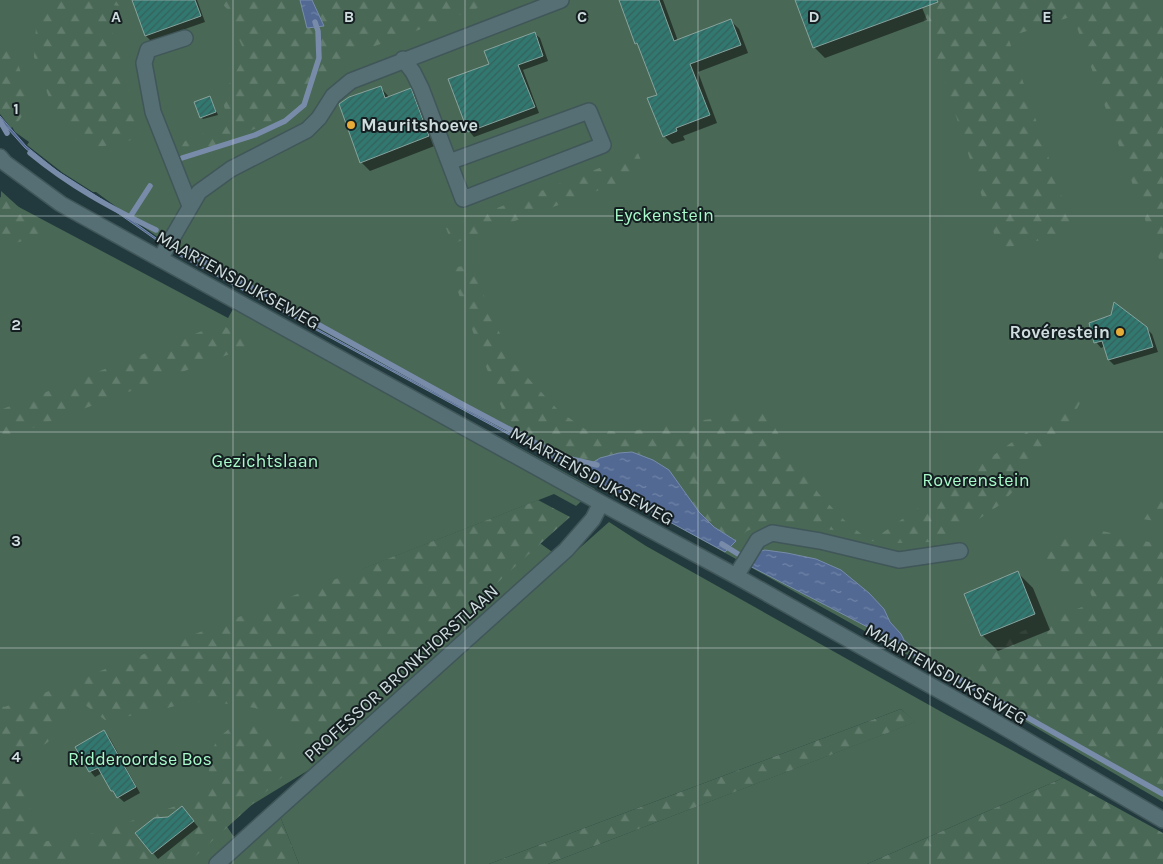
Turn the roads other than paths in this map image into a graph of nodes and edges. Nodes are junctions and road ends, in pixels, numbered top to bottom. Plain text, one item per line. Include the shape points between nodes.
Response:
1 (561, 0) edge
2 (185, 38) dead end
3 (404, 60) junction
4 (449, 162) junction
5 (2, 164) edge
6 (190, 206) junction
7 (160, 259) junction
8 (602, 503) junction
9 (960, 551) dead end
10 (736, 576) junction
11 (1163, 820) edge
12 (217, 864) edge

1 - 3 street
2 - 6 street via 148,50 144,63 153,112
3 - 4 street via 421,88
3 - 6 street via 351,80 337,92 307,130 231,169 199,192
4 - 4 street via 463,199 603,145 589,111
5 - 7 street, MAARTENSDIJKSEWEG via 62,204
6 - 7 street
7 - 8 street, MAARTENSDIJKSEWEG
8 - 10 street, MAARTENSDIJKSEWEG
8 - 12 street, PROFESSOR BRONKHORSTLAAN via 566,550
9 - 10 street via 899,560 772,533 758,540
10 - 11 street, MAARTENSDIJKSEWEG

